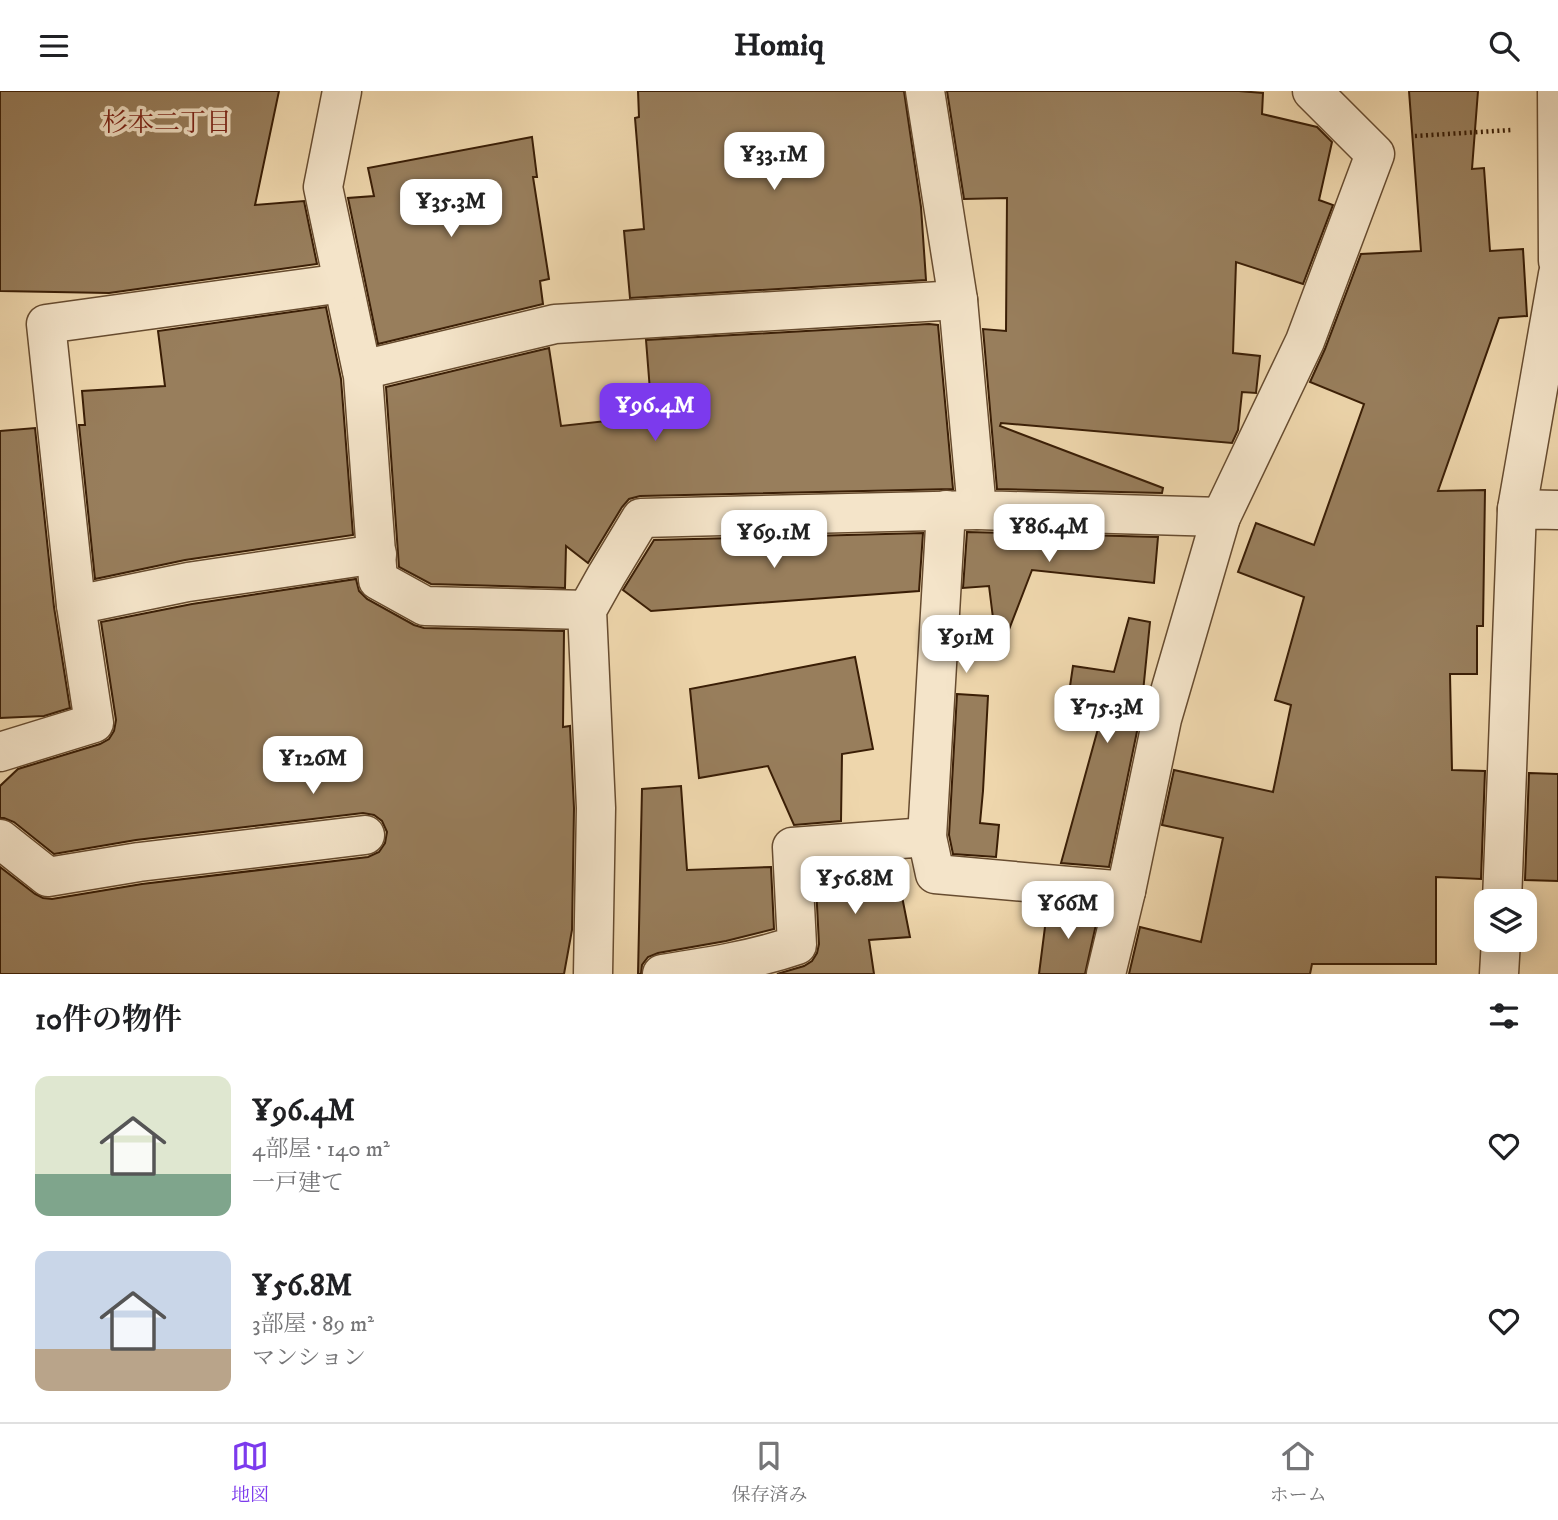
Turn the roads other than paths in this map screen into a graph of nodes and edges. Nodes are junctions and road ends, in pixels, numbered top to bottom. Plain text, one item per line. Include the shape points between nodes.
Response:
1 (342, 91) edge
2 (925, 91) edge
3 (1312, 91) edge
4 (1557, 91) edge
5 (1557, 127) edge
6 (1558, 261) edge
7 (1558, 274) edge
8 (343, 283) junction
9 (958, 300) junction
10 (362, 370) junction
11 (1517, 509) junction
12 (961, 510) junction
13 (1558, 510) edge
14 (1221, 517) junction
15 (377, 554) junction
16 (76, 605) junction
17 (587, 610) junction
18 (0, 752) edge
19 (365, 835) dead end
20 (927, 837) junction
21 (0, 839) edge
22 (1502, 889) edge
23 (1126, 891) junction
24 (1500, 952) edge
25 (593, 974) edge
26 (662, 974) edge
27 (1106, 974) edge
28 (1499, 974) edge

1 - 8 street via 323,187
2 - 9 street
3 - 14 street via 1375,154 1305,341
4 - 5 street
5 - 6 street
7 - 11 street
8 - 10 street
8 - 16 street via 46,324
9 - 10 street via 555,324
9 - 12 street
10 - 15 street
11 - 13 street
11 - 22 street
12 - 14 street
12 - 17 street via 641,517
12 - 20 street
14 - 23 street via 1162,719
15 - 16 street via 188,582
15 - 17 street via 379,580 425,606
16 - 18 street via 94,723
17 - 25 street via 596,808
19 - 21 street via 48,877
20 - 23 street via 935,874
20 - 26 street via 792,846 797,945 715,967
23 - 27 street
24 - 28 street

